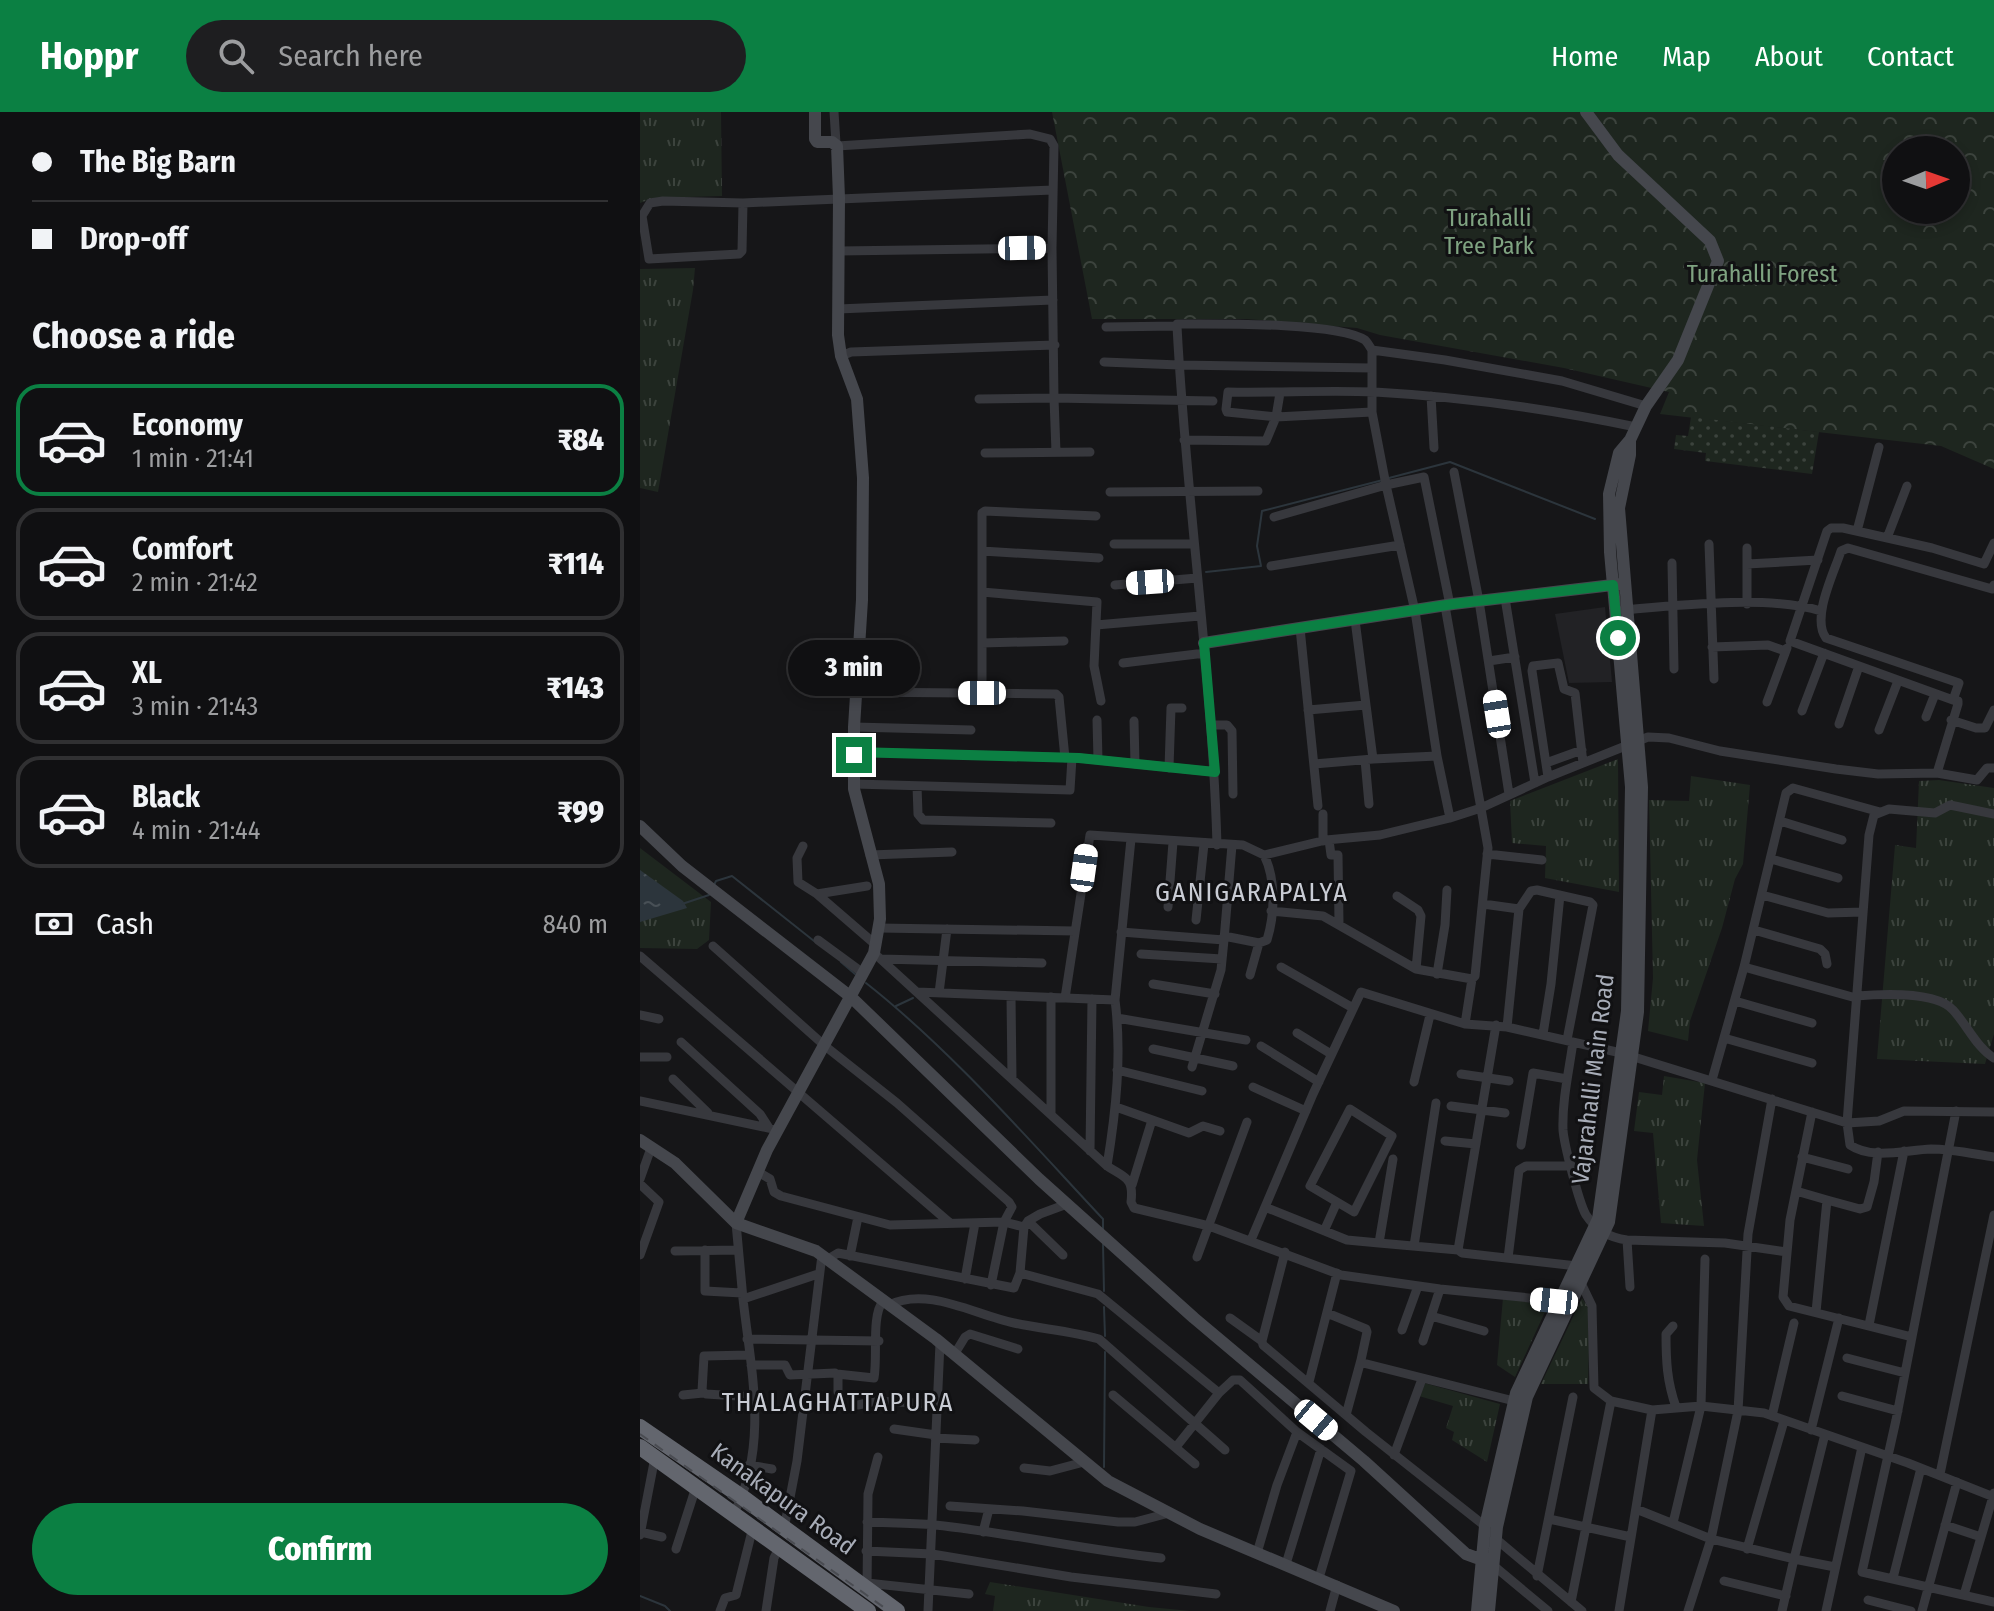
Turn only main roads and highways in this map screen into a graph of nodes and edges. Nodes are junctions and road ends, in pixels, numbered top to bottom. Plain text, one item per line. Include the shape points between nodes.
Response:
1 (640, 1427) edge
2 (640, 1447) edge
3 (868, 1611) edge
4 (897, 1611) edge

1 - 4 highway, Kanakapura Road
2 - 3 highway, Kanakapura Road

